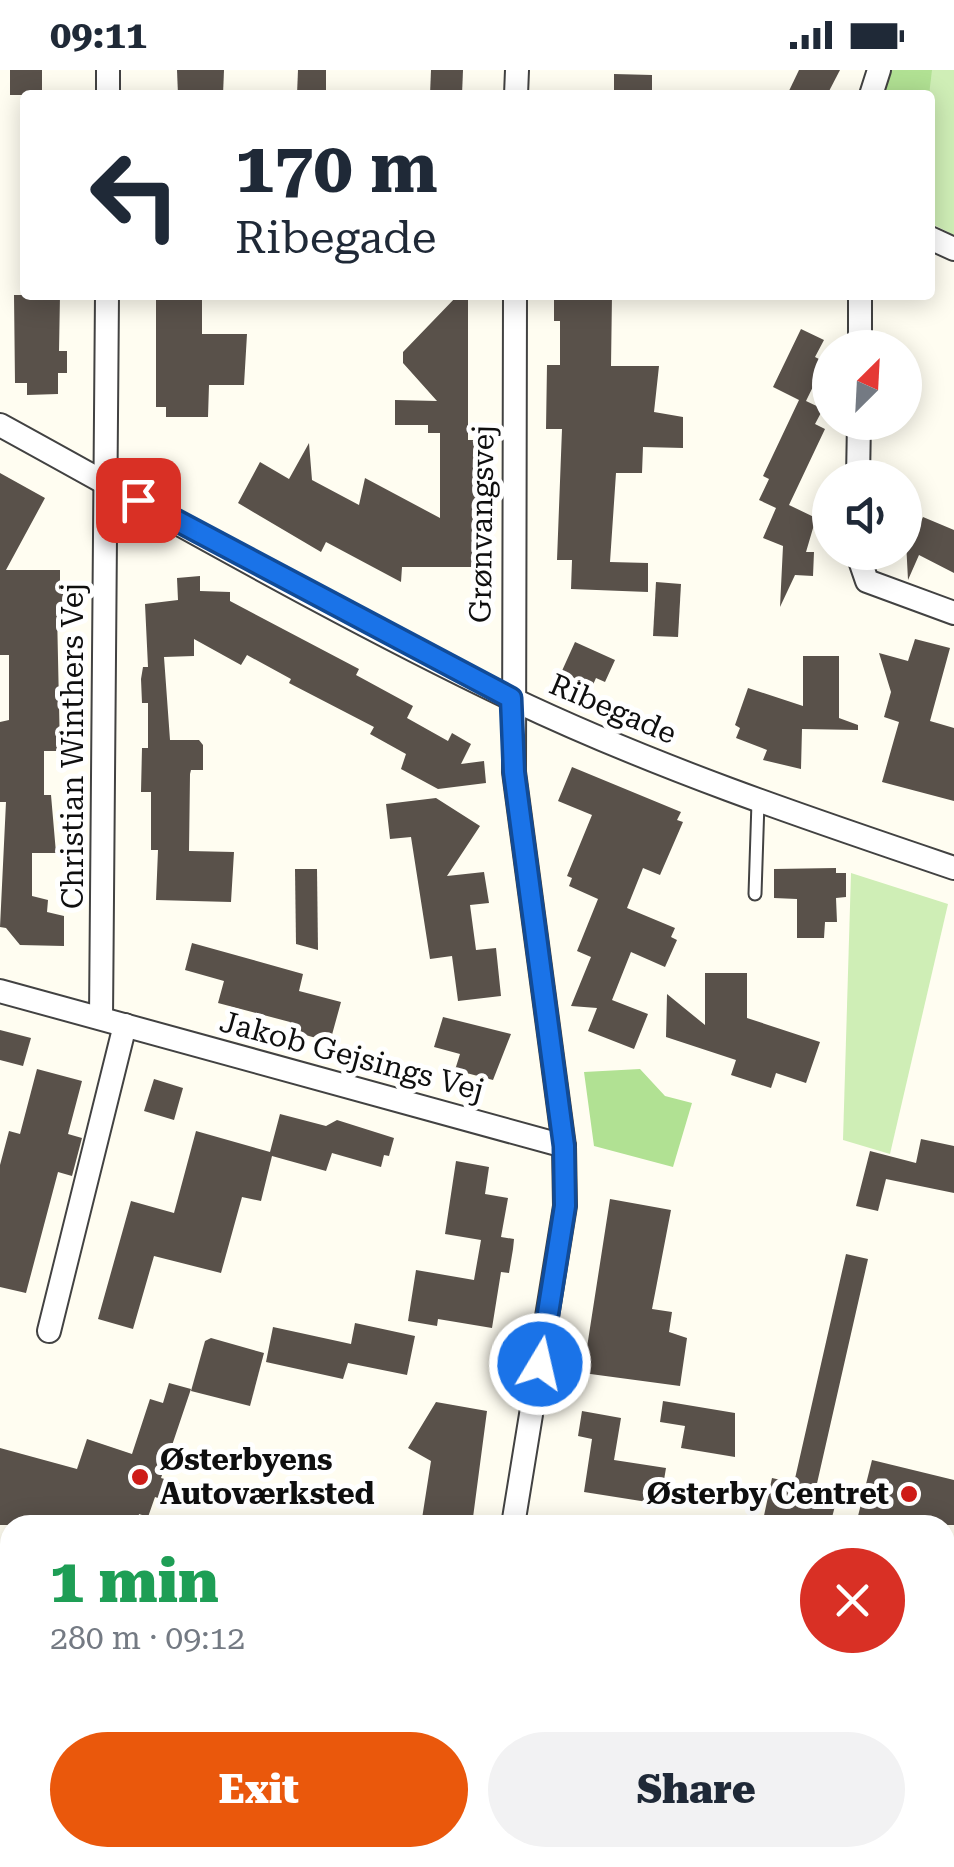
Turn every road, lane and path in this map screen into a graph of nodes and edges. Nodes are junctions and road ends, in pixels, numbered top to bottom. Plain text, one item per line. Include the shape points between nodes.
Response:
1 (107, 300) edge
2 (514, 300) edge
3 (860, 300) edge
4 (860, 330) edge
5 (0, 426) edge
6 (105, 483) junction
7 (861, 570) edge
8 (954, 614) edge
9 (511, 698) junction
10 (758, 802) junction
11 (954, 868) edge
12 (755, 894) dead end
13 (0, 991) edge
14 (100, 1018) junction
15 (125, 1025) junction
16 (564, 1146) junction
17 (49, 1331) dead end
18 (516, 1515) edge

1 - 6 street, Christian Winthers Vej
2 - 9 street, Grønvangsvej
3 - 4 street
5 - 6 street, Ribegade
6 - 9 street, Ribegade
6 - 14 street, Christian Winthers Vej
7 - 8 street via 867,580
9 - 10 street, Ribegade
9 - 16 street, Grønvangsvej via 514,772
10 - 11 street, Ribegade
10 - 12 lane
13 - 14 street, Jakob Gejsings Vej
14 - 15 street, Jakob Gejsings Vej
15 - 16 street, Jakob Gejsings Vej
15 - 17 street
16 - 18 street, Grønvangsvej via 565,1206

